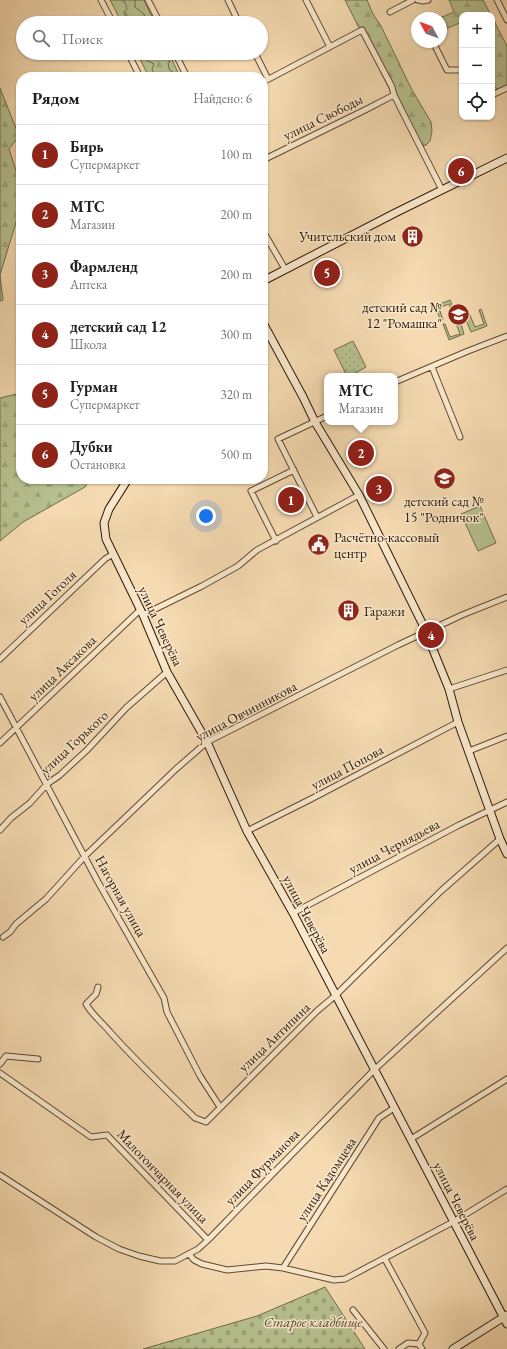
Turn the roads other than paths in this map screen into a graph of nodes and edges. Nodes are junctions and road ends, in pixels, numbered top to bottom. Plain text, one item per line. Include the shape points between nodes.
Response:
1 (101, 0) edge
2 (148, 0) edge
3 (228, 0) edge
4 (306, 0) edge
5 (413, 0) edge
6 (418, 0) edge
7 (428, 0) edge
8 (497, 0) edge
9 (390, 12) dead end
10 (109, 16) edge
11 (156, 16) edge
12 (236, 16) edge
13 (507, 20) edge
14 (330, 47) junction
15 (436, 48) dead end
16 (132, 60) edge
17 (178, 60) edge
18 (258, 60) edge
19 (459, 70) edge
20 (138, 72) edge
21 (184, 72) edge
22 (264, 72) edge
23 (268, 79) edge
24 (507, 88) edge
25 (495, 94) edge
26 (394, 95) junction
27 (268, 158) edge
28 (507, 158) edge
29 (442, 190) junction
30 (268, 240) edge
31 (285, 269) junction
32 (268, 278) edge
33 (268, 333) edge
34 (507, 336) edge
35 (432, 367) junction
36 (398, 381) edge
37 (324, 418) edge
38 (315, 422) junction
39 (460, 436) dead end
40 (294, 470) junction
41 (268, 483) edge
42 (125, 484) edge
43 (265, 484) edge
44 (359, 495) junction
45 (318, 517) junction
46 (276, 540) junction
47 (113, 554) junction
48 (507, 597) edge
49 (141, 612) junction
50 (426, 632) junction
51 (0, 659) edge
52 (507, 670) edge
53 (167, 672) junction
54 (449, 689) junction
55 (0, 697) edge
56 (458, 722) junction
57 (16, 727) junction
58 (507, 736) edge
59 (207, 742) junction
60 (0, 743) edge
61 (469, 751) junction
62 (47, 784) junction
63 (507, 802) edge
64 (489, 809) junction
65 (0, 830) edge
66 (247, 831) junction
67 (500, 839) junction
68 (507, 854) edge
69 (85, 856) junction
70 (293, 913) junction
71 (3, 937) dead end
72 (507, 948) edge
73 (98, 987) dead end
74 (336, 995) junction
75 (38, 1059) dead end
76 (0, 1064) edge
77 (374, 1070) junction
78 (0, 1072) edge
79 (507, 1079) edge
80 (220, 1107) junction
81 (394, 1108) junction
82 (412, 1139) junction
83 (0, 1175) edge
84 (507, 1189) edge
85 (453, 1222) junction
86 (208, 1240) junction
87 (189, 1254) junction
88 (385, 1259) junction
89 (283, 1268) junction
90 (353, 1310) dead end
91 (506, 1319) edge
92 (419, 1344) junction
93 (384, 1349) edge
94 (399, 1349) edge
95 (422, 1349) edge
96 (453, 1349) edge

1 - 10 street
2 - 11 street
3 - 12 street
4 - 14 street
5 - 9 street
6 - 7 street
8 - 13 street
14 - 23 street
14 - 26 street via 362,30 392,86
15 - 19 street via 446,70
16 - 20 street
17 - 21 street
18 - 22 street
24 - 25 street
26 - 27 street, улица Свободы
26 - 29 street
28 - 29 street
29 - 31 street
30 - 31 street
31 - 32 street
33 - 38 street
34 - 35 street
35 - 36 street
35 - 39 street
37 - 38 street
38 - 40 street via 278,439
38 - 44 street
40 - 41 street
40 - 45 street
42 - 47 street, улица Чеверёва via 109,509 104,523 106,540
43 - 46 street via 251,491
44 - 45 street, улица Аксакова
44 - 50 street
45 - 46 street, улица Аксакова
46 - 49 street, улица Аксакова via 214,580
47 - 49 street, улица Чеверёва
47 - 51 street, улица Гоголя
48 - 50 street, улица Овчинникова
49 - 53 street, улица Чеверёва
49 - 57 street, улица Аксакова
50 - 54 street
50 - 59 street, улица Овчинникова
52 - 54 street
53 - 59 street, улица Чеверёва
53 - 62 street, улица Горького via 126,708 87,750
54 - 56 street
55 - 57 street, Нагорная улица
56 - 61 street
56 - 66 street, улица Попова
57 - 60 street, улица Аксакова
57 - 62 street, Нагорная улица
58 - 61 street
59 - 66 street, улица Чеверёва
59 - 69 street, улица Овчинникова
61 - 64 street
62 - 65 street, улица Горького
62 - 69 street, Нагорная улица
63 - 64 street, улица Чернядьева
64 - 67 street
64 - 70 street, улица Чернядьева
66 - 70 street, улица Чеверёва
67 - 68 street
67 - 74 street, улица Антипина via 441,891
69 - 71 street, улица Овчинникова via 46,899
69 - 80 street, Нагорная улица via 164,998 167,1012 200,1076
70 - 74 street, улица Чеверёва
72 - 77 street, улица Фурманова
73 - 80 street, улица Антипина via 96,994 86,1004 91,1013 132,1057 195,1118 206,1122
74 - 77 street, улица Чеверёва
74 - 80 street, улица Антипина
75 - 76 street via 6,1056
77 - 81 street, улица Чеверёва
77 - 86 street, улица Фурманова
78 - 86 street, Малогончарная улица via 91,1137 107,1135
79 - 82 street
81 - 82 street, улица Чеверёва
81 - 89 street, улица Кадомцева via 379,1118
82 - 85 street, улица Чеверёва
83 - 87 street, улица Фурманова via 119,1249 160,1261 175,1261
84 - 85 street
85 - 88 street
85 - 91 street, улица Чеверёва
86 - 87 street, улица Фурманова
87 - 89 street via 202,1264 227,1270 266,1266
88 - 89 street via 344,1279 334,1280
88 - 92 street via 425,1333
90 - 93 street
91 - 96 street
92 - 94 street via 408,1343
92 - 95 street

